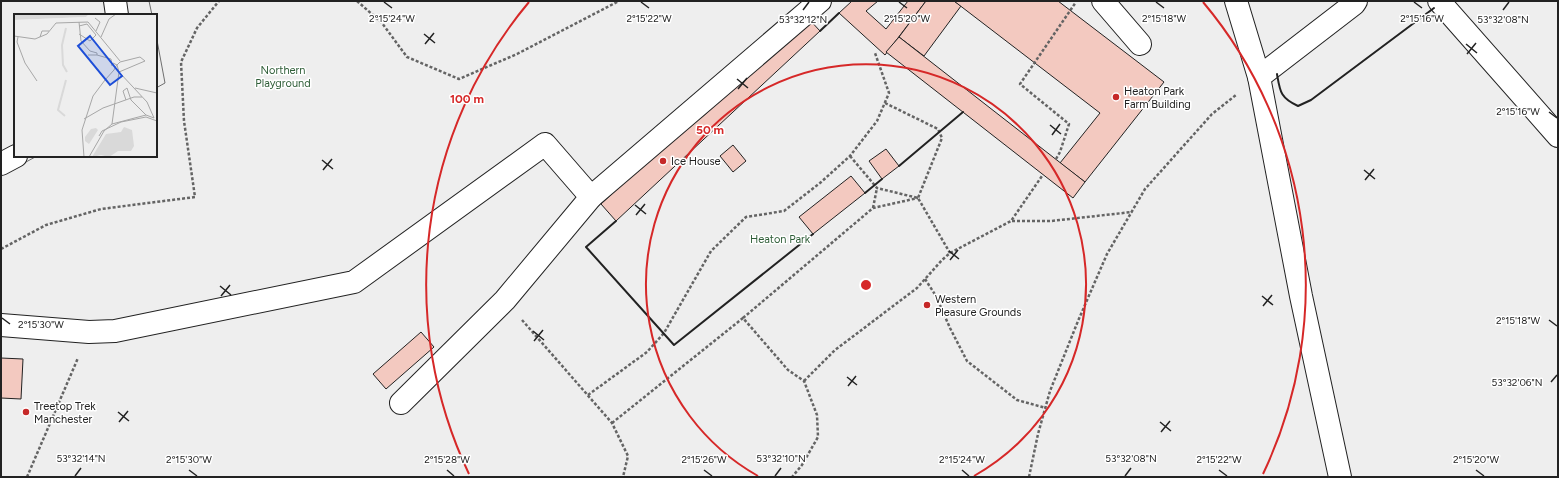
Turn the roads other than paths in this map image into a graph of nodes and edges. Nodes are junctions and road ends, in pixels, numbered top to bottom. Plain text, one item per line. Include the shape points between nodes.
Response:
1 (115, 1) edge
2 (820, 1) edge
3 (1103, 1) edge
4 (1236, 1) edge
5 (1356, 1) edge
6 (1438, 1) edge
7 (117, 14) edge
8 (1140, 44) dead end
9 (1259, 76) junction
10 (1558, 136) edge
11 (14, 157) edge
12 (1, 164) edge
13 (591, 197) junction
14 (1, 325) edge
15 (401, 403) dead end
16 (1340, 477) edge

1 - 7 lane
2 - 13 lane
3 - 8 lane
4 - 9 lane
5 - 9 lane
6 - 10 lane
9 - 16 lane via 1301,296
11 - 12 lane
13 - 14 lane via 545,144 354,282 115,331 89,332
13 - 15 lane via 505,300

